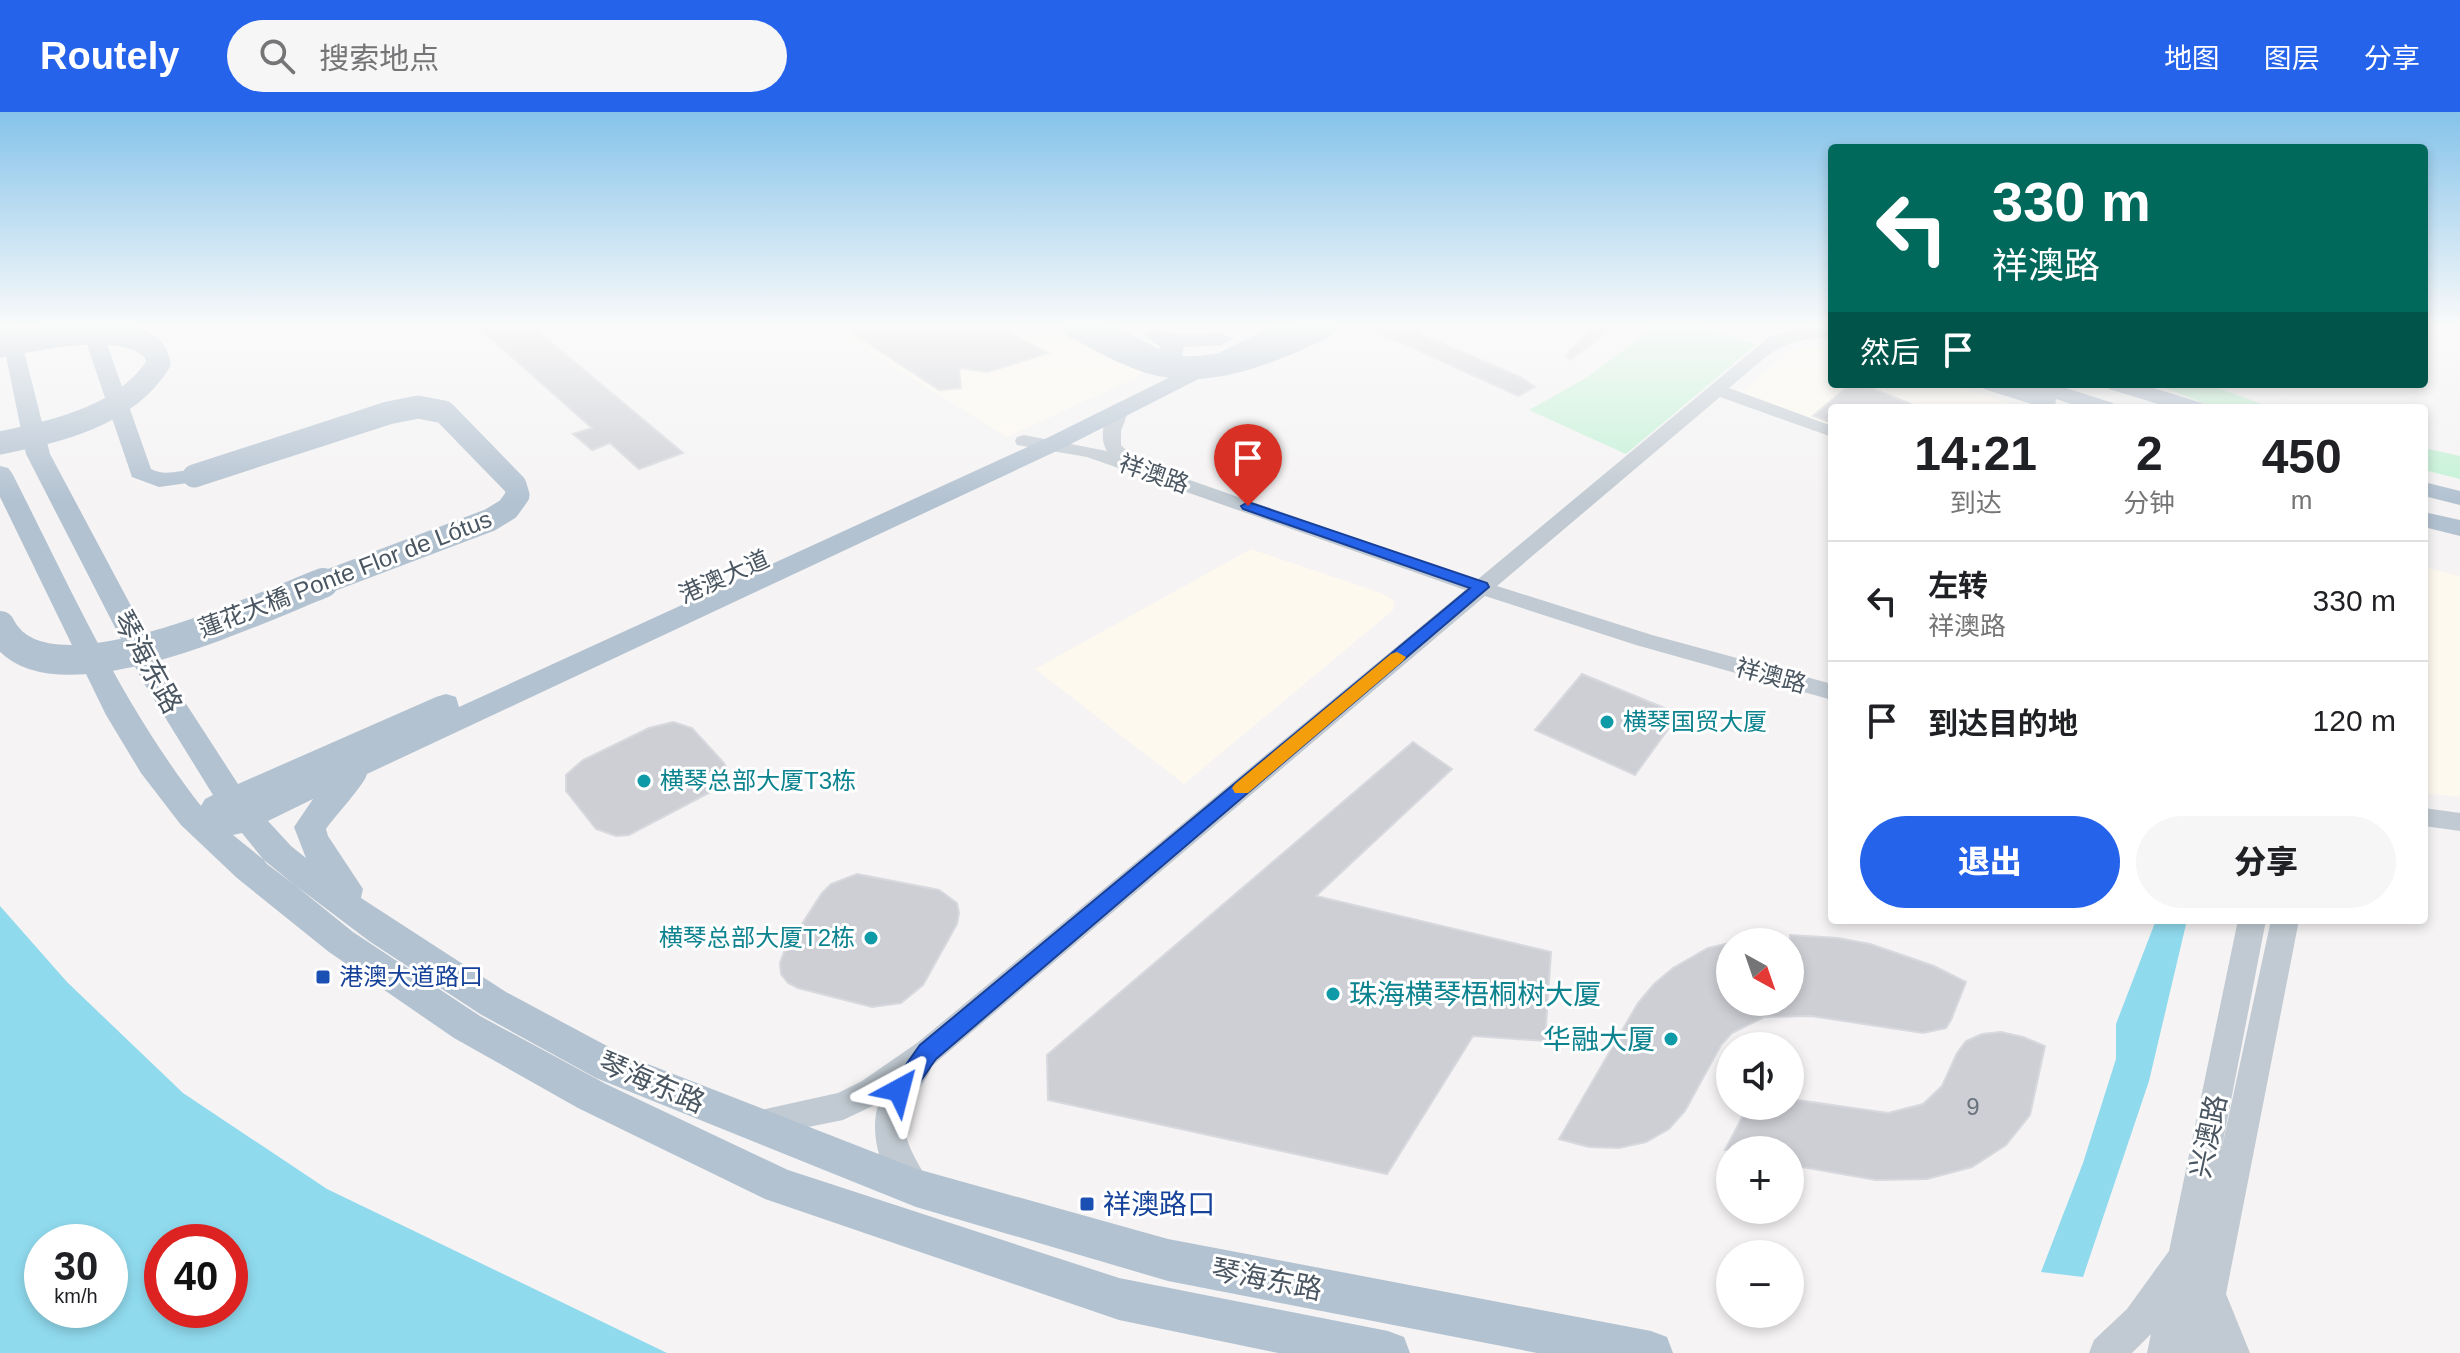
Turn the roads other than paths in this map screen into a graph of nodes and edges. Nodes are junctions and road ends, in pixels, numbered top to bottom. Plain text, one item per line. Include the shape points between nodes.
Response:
1 (22, 385) edge
2 (111, 385) edge
3 (142, 385) edge
4 (1137, 385) edge
5 (1207, 385) edge
6 (1723, 385) edge
7 (1172, 386) edge
8 (2004, 388) edge
9 (2043, 388) edge
10 (2089, 388) edge
11 (2130, 388) edge
12 (2154, 388) edge
13 (1718, 390) junction
14 (2052, 404) edge
15 (2093, 404) edge
16 (2139, 404) edge
17 (2183, 404) edge
18 (2188, 404) edge
19 (1121, 411) junction
20 (1828, 431) edge
21 (1024, 441) junction
22 (0, 443) edge
23 (1053, 444) junction
24 (1132, 466) junction
25 (0, 473) edge
26 (2428, 475) edge
27 (2460, 483) edge
28 (2428, 490) edge
29 (2460, 498) edge
30 (2428, 504) edge
31 (2460, 512) edge
32 (2428, 520) edge
33 (2460, 528) edge
34 (1481, 587) junction
35 (0, 626) edge
36 (1828, 691) edge
37 (370, 761) junction
38 (240, 808) junction
39 (2428, 818) edge
40 (2460, 822) edge
41 (202, 825) junction
42 (343, 902) junction
43 (2251, 924) edge
44 (2284, 924) edge
45 (928, 1052) junction
46 (752, 1124) junction
47 (916, 1188) junction
48 (2183, 1255) junction
49 (2208, 1295) junction
50 (1388, 1353) edge
51 (1651, 1353) edge
52 (2107, 1353) edge
53 (2165, 1353) edge
54 (2199, 1353) edge
55 (2232, 1353) edge

1 - 38 main road, 琴海东路 via 38,454 156,680
2 - 35 main road, 蓮花大橋 Ponte Flor de Lótus, bridge via 146,477 194,476 388,413 428,408 444,412 515,485 518,495 490,520 129,652 90,660 50,660 15,649
3 - 22 main road, bridge via 108,408 66,426
4 - 21 main road, 港澳大道
5 - 19 main road
6 - 13 street
7 - 19 main road, 港澳大道
8 - 14 main road
9 - 15 main road
10 - 16 main road
11 - 17 main road
12 - 18 main road
13 - 20 street
13 - 34 street
19 - 23 main road, 港澳大道
19 - 24 street via 1112,446
21 - 23 street, 祥澳路
21 - 38 main road, 港澳大道
23 - 24 street, 祥澳路
23 - 37 main road, 港澳大道
24 - 34 street, 祥澳路
25 - 41 main road, 琴海东路 via 121,715 152,765
26 - 27 main road
28 - 29 main road
30 - 31 main road
32 - 33 main road
34 - 36 street, 祥澳路 via 1750,672
34 - 45 street
37 - 38 main road, 港澳大道
37 - 42 main road via 341,786 310,827 311,843 346,889
38 - 41 main road
38 - 42 main road, 琴海东路 via 279,855
39 - 40 street
41 - 50 main road, 琴海东路 via 341,942 467,1027 592,1096 779,1186 1119,1299
42 - 46 main road, 琴海东路 via 493,1003 609,1066
43 - 48 street, 兴澳路
44 - 49 street, 兴澳路
45 - 46 street via 843,1106
45 - 47 street via 899,1090 887,1133 896,1160
46 - 47 main road, 琴海东路
47 - 51 main road, 琴海东路 via 1168,1260
48 - 52 street via 2139,1321
48 - 53 street, 兴澳路
49 - 54 street, 兴澳路
49 - 55 street

